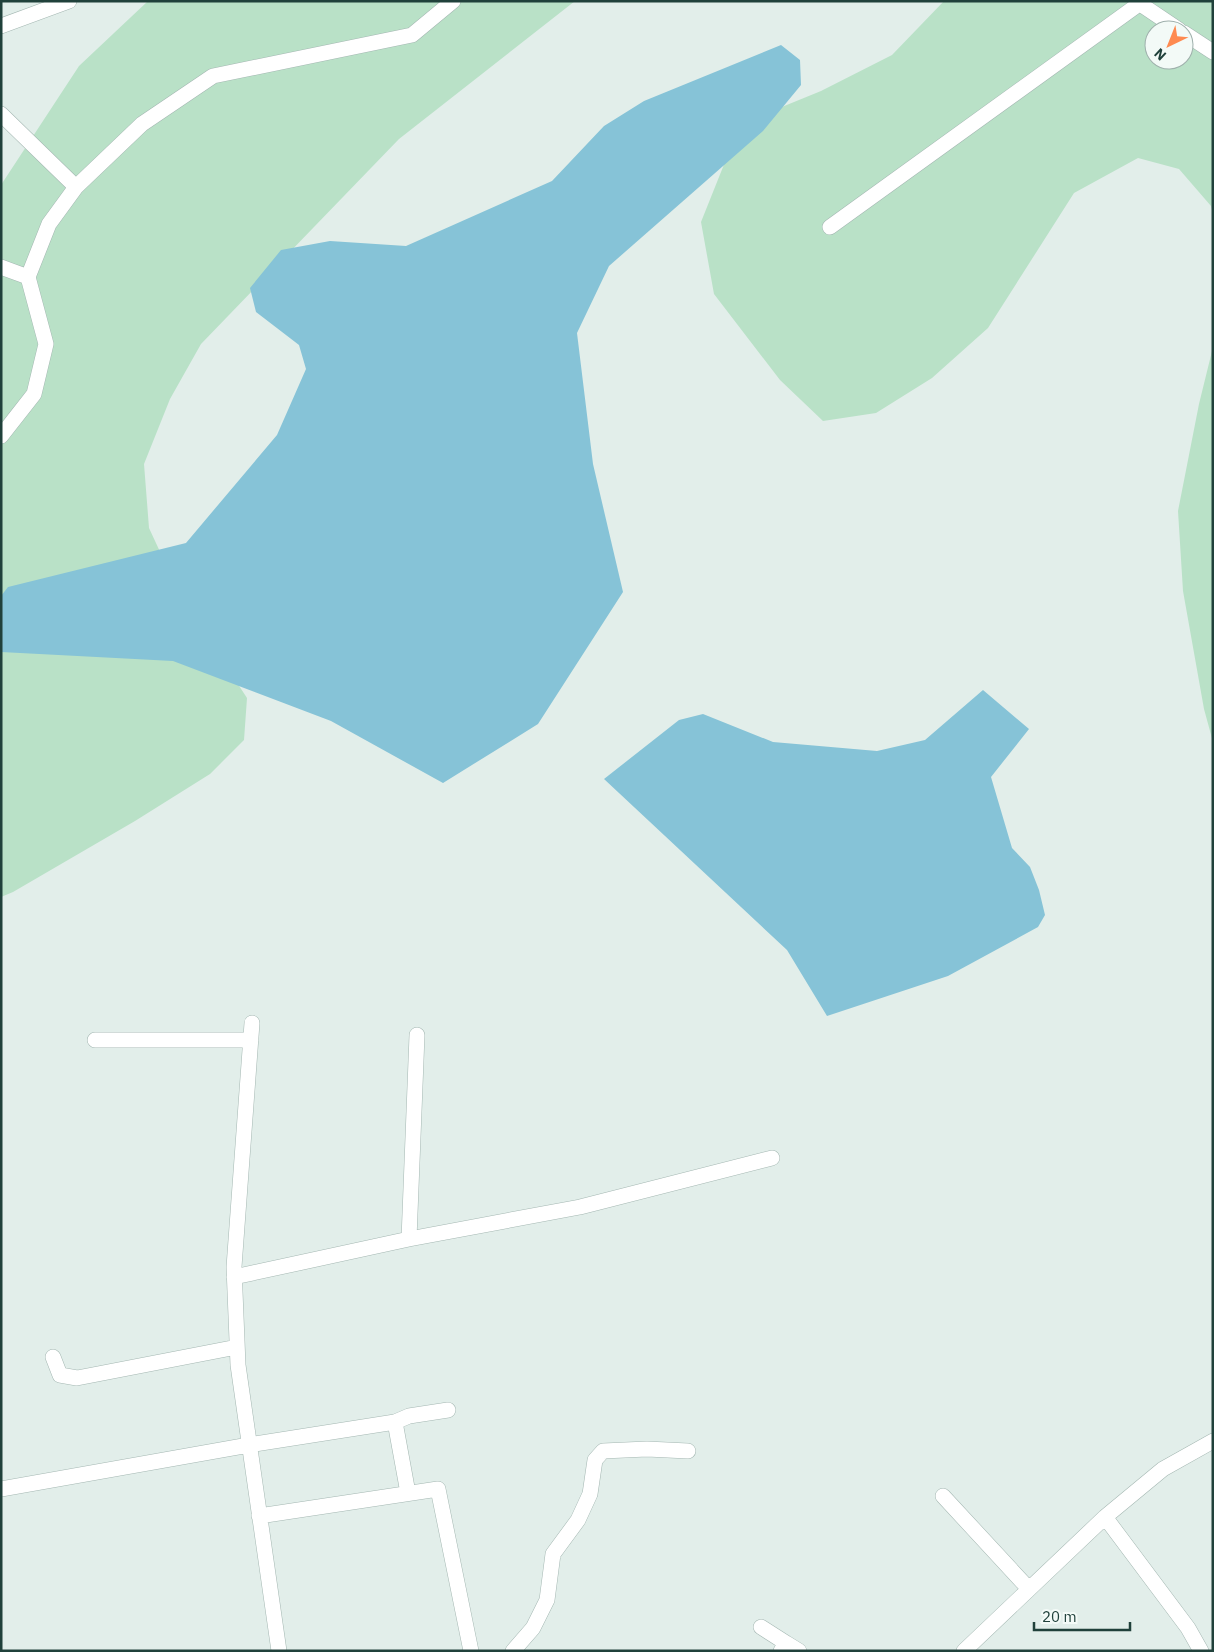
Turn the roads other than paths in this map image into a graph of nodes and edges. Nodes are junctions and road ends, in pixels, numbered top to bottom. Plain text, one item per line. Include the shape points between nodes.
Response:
1 (69, 1) edge
2 (453, 1) edge
3 (1137, 3) edge
4 (1163, 20) edge
5 (1, 26) edge
6 (1194, 40) edge
7 (1213, 52) edge
8 (1, 114) edge
9 (76, 187) junction
10 (830, 227) dead end
11 (1, 267) edge
12 (28, 277) junction
13 (1, 436) edge
14 (252, 1023) dead end
15 (417, 1035) dead end
16 (95, 1040) dead end
17 (251, 1040) junction
18 (772, 1158) dead end
19 (409, 1239) junction
20 (234, 1277) junction
21 (237, 1347) junction
22 (53, 1358) dead end
23 (448, 1410) dead end
24 (395, 1422) junction
25 (1213, 1441) edge
26 (249, 1445) junction
27 (688, 1451) dead end
28 (1, 1489) edge
29 (408, 1493) junction
30 (943, 1496) dead end
31 (259, 1516) junction
32 (1105, 1517) junction
33 (1029, 1589) junction
34 (761, 1628) dead end
35 (783, 1647) edge
36 (279, 1651) edge
37 (471, 1651) edge
38 (513, 1651) edge
39 (799, 1651) edge
40 (964, 1651) edge
41 (1201, 1651) edge

1 - 5 street
2 - 9 street via 412,35 213,76 142,124
3 - 4 street
3 - 10 street
6 - 7 street
8 - 9 street
9 - 12 street via 49,224
11 - 12 street
12 - 13 street via 46,344 34,394
14 - 17 street
15 - 19 street
16 - 17 street
17 - 20 street
18 - 19 street via 580,1207
19 - 20 street
20 - 21 street
21 - 22 street via 77,1378 60,1375
21 - 26 street
23 - 24 street via 409,1416
24 - 26 street
24 - 29 street
25 - 32 street via 1163,1469
26 - 28 street
26 - 31 street
27 - 38 street via 602,1451 595,1460 590,1494 578,1520 553,1554 546,1600 533,1628
29 - 31 street
29 - 37 street via 438,1489
30 - 33 street
31 - 36 street
32 - 33 street
32 - 41 street via 1188,1628
33 - 40 street
34 - 35 street
35 - 39 street

